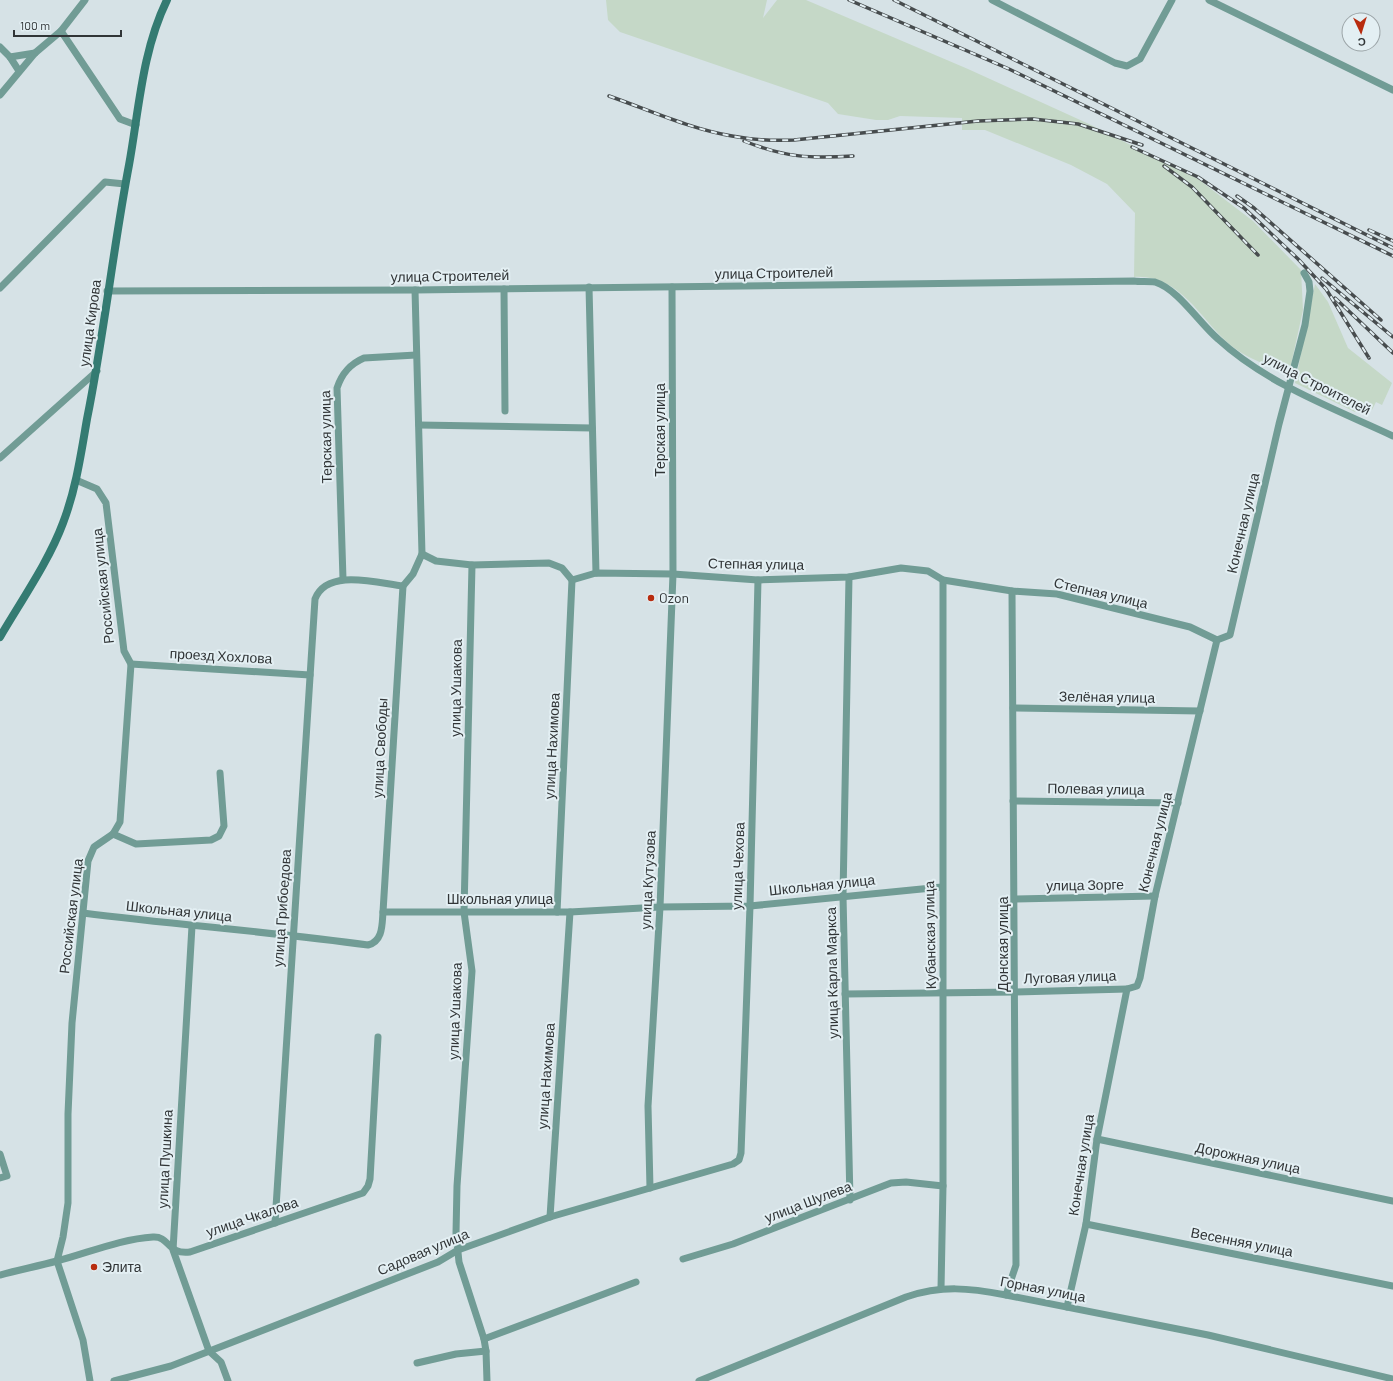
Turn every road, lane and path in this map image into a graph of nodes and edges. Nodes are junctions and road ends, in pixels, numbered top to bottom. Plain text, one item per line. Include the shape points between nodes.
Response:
1 (84, 0) edge
2 (167, 0) edge
3 (992, 0) edge
4 (1172, 0) edge
5 (1209, 0) edge
6 (60, 31) junction
7 (0, 47) edge
8 (35, 53) junction
9 (10, 57) junction
10 (19, 71) junction
11 (1393, 90) edge
12 (0, 95) edge
13 (136, 125) junction
14 (125, 184) junction
15 (1304, 273) dead end
16 (589, 287) junction
17 (672, 287) junction
18 (0, 288) edge
19 (504, 289) junction
20 (415, 290) junction
21 (107, 291) junction
22 (416, 355) junction
23 (97, 371) junction
24 (1288, 387) junction
25 (506, 411) dead end
26 (419, 425) junction
27 (592, 428) junction
28 (1393, 436) edge
29 (0, 458) edge
30 (76, 480) junction
31 (422, 554) junction
32 (472, 566) junction
33 (596, 573) junction
34 (673, 574) junction
35 (849, 577) junction
36 (343, 580) junction
37 (572, 580) junction
38 (758, 580) junction
39 (943, 580) junction
40 (403, 586) junction
41 (1012, 591) junction
42 (0, 636) edge
43 (1217, 640) junction
44 (131, 664) junction
45 (310, 675) junction
46 (1013, 708) junction
47 (1200, 711) junction
48 (220, 773) dead end
49 (1013, 801) junction
50 (1178, 803) junction
51 (113, 834) junction
52 (942, 887) junction
53 (843, 896) junction
54 (1155, 896) junction
55 (1016, 899) junction
56 (750, 906) junction
57 (660, 907) junction
58 (384, 912) junction
59 (464, 912) junction
60 (558, 912) junction
61 (570, 912) junction
62 (83, 913) junction
63 (192, 926) junction
64 (293, 935) junction
65 (1127, 989) junction
66 (1016, 992) junction
67 (943, 993) junction
68 (846, 994) junction
69 (378, 1037) dead end
70 (1097, 1140) junction
71 (741, 1153) joint
72 (0, 1154) edge
73 (4, 1177) edge
74 (943, 1186) junction
75 (650, 1188) junction
76 (850, 1200) junction
77 (1393, 1201) edge
78 (550, 1217) junction
79 (275, 1223) junction
80 (1086, 1224) junction
81 (173, 1250) junction
82 (458, 1250) junction
83 (683, 1259) dead end
84 (58, 1261) junction
85 (0, 1275) edge
86 (636, 1282) dead end
87 (1393, 1286) edge
88 (941, 1289) junction
89 (1006, 1295) junction
90 (1067, 1307) junction
91 (484, 1339) junction
92 (209, 1350) junction
93 (486, 1352) junction
94 (417, 1363) dead end
95 (1393, 1379) edge
96 (90, 1381) edge
97 (114, 1381) edge
98 (228, 1381) edge
99 (487, 1381) edge
100 (700, 1381) edge

1 - 6 street
2 - 13 main road, улица Кирова via 157,21 147,59
3 - 4 street via 1120,65 1127,66 1140,59
5 - 11 street
6 - 8 street
6 - 13 street via 120,119
7 - 9 street
8 - 9 street
8 - 10 street
9 - 10 street
10 - 12 street
13 - 14 main road, улица Кирова
14 - 18 street via 106,182
14 - 21 main road, улица Кирова
15 - 24 street via 1309,282 1309,302
16 - 17 street, улица Строителей
16 - 19 street, улица Строителей
16 - 27 street
17 - 24 street, улица Строителей via 1155,282 1183,301 1217,339 1244,360
17 - 34 street, Терская улица
19 - 20 street, улица Строителей
19 - 25 street
20 - 21 street, улица Строителей
20 - 22 street
21 - 23 main road, улица Кирова
22 - 26 street
22 - 36 street, Терская улица via 364,358 344,373 337,388
23 - 29 street
23 - 30 main road, улица Кирова
24 - 28 street, улица Строителей
24 - 43 street, Конечная улица via 1230,634
26 - 27 street
26 - 31 street
27 - 33 street
30 - 42 main road, улица Кирова via 63,524 34,580
30 - 44 street, Российская улица via 97,489 106,503 124,651
31 - 32 street via 436,562
31 - 40 street via 413,574
32 - 37 street via 549,563 562,568
32 - 59 street, улица Ушакова
33 - 34 street, Степная улица
33 - 37 street, Степная улица
34 - 38 street, Степная улица
34 - 57 street, улица Кутузова
35 - 38 street, Степная улица
35 - 39 street, Степная улица via 901,568 928,571
35 - 53 street, улица Карла Маркса
36 - 40 street
36 - 45 street, улица Грибоедова via 328,584 315,599
37 - 60 street, улица Нахимова
38 - 56 street, улица Чехова
39 - 41 street, Степная улица
39 - 52 street, Кубанская улица
40 - 58 street, улица Свободы
41 - 43 street, Степная улица via 1057,594 1190,628
41 - 46 street, Донская улица
43 - 47 street, Конечная улица
44 - 45 street, проезд Хохлова
44 - 51 street, Российская улица via 122,807 120,822
45 - 64 street, улица Грибоедова
46 - 47 street, Зелёная улица
46 - 49 street, Донская улица
47 - 50 street, Конечная улица
48 - 51 street via 224,826 219,836 211,840 136,844
49 - 50 street, Полевая улица
49 - 55 street, Донская улица
50 - 54 street, Конечная улица
51 - 62 street, Российская улица via 94,848 88,861
52 - 53 street, Школьная улица
52 - 67 street, Кубанская улица
53 - 56 street, Школьная улица
53 - 68 street, улица Карла Маркса
54 - 55 street, улица Зорге
54 - 65 street, Конечная улица via 1140,978 1137,986
55 - 66 street, Донская улица
56 - 57 street, Школьная улица
56 - 71 street, улица Чехова
57 - 61 street, Школьная улица
57 - 75 street, улица Кутузова via 648,1106
58 - 59 street, Школьная улица
58 - 64 street, Школьная улица via 380,936 368,945
59 - 60 street, Школьная улица
59 - 82 street, улица Ушакова via 472,971 457,1186
60 - 61 street, Школьная улица
61 - 78 street, улица Нахимова
62 - 63 street, Школьная улица
62 - 84 street, Российская улица via 72,1031 68,1114 68,1202
63 - 64 street, Школьная улица
63 - 81 street, улица Пушкина
64 - 79 street, улица Грибоедова
65 - 66 street, Луговая улица
65 - 70 street, Конечная улица
66 - 67 street, Луговая улица
66 - 89 street, Донская улица via 1016,1265
67 - 68 street, Луговая улица
67 - 74 street, Кубанская улица
68 - 76 street, улица Карла Маркса
69 - 79 street, улица Чкалова via 368,1186 363,1193
70 - 77 street, Дорожная улица
70 - 80 street, Конечная улица
71 - 75 street, Садовая улица via 739,1160 733,1164
72 - 73 street
74 - 76 street, улица Шулева via 891,1183
74 - 88 street, Кубанская улица
75 - 78 street, Садовая улица
76 - 83 street, улица Шулева via 733,1244
78 - 82 street, Садовая улица
79 - 81 street, улица Чкалова via 190,1252 179,1253
80 - 87 street, Весенняя улица
80 - 90 street, Конечная улица
81 - 84 street via 164,1239 154,1236 108,1245
81 - 92 street, улица Пушкина
82 - 91 street, улица Ушакова via 459,1262
82 - 92 street, Садовая улица via 438,1262
84 - 85 street
84 - 96 street, Российская улица via 83,1340
86 - 91 street
88 - 89 street, Горная улица via 974,1289
88 - 100 street, Горная улица via 925,1290
89 - 90 street, Горная улица
90 - 95 street, Горная улица via 1208,1335
91 - 93 street, улица Ушакова
92 - 97 street, Садовая улица via 171,1366
92 - 98 street, улица Пушкина via 220,1362
93 - 94 street via 456,1354
93 - 99 street, улица Ушакова

